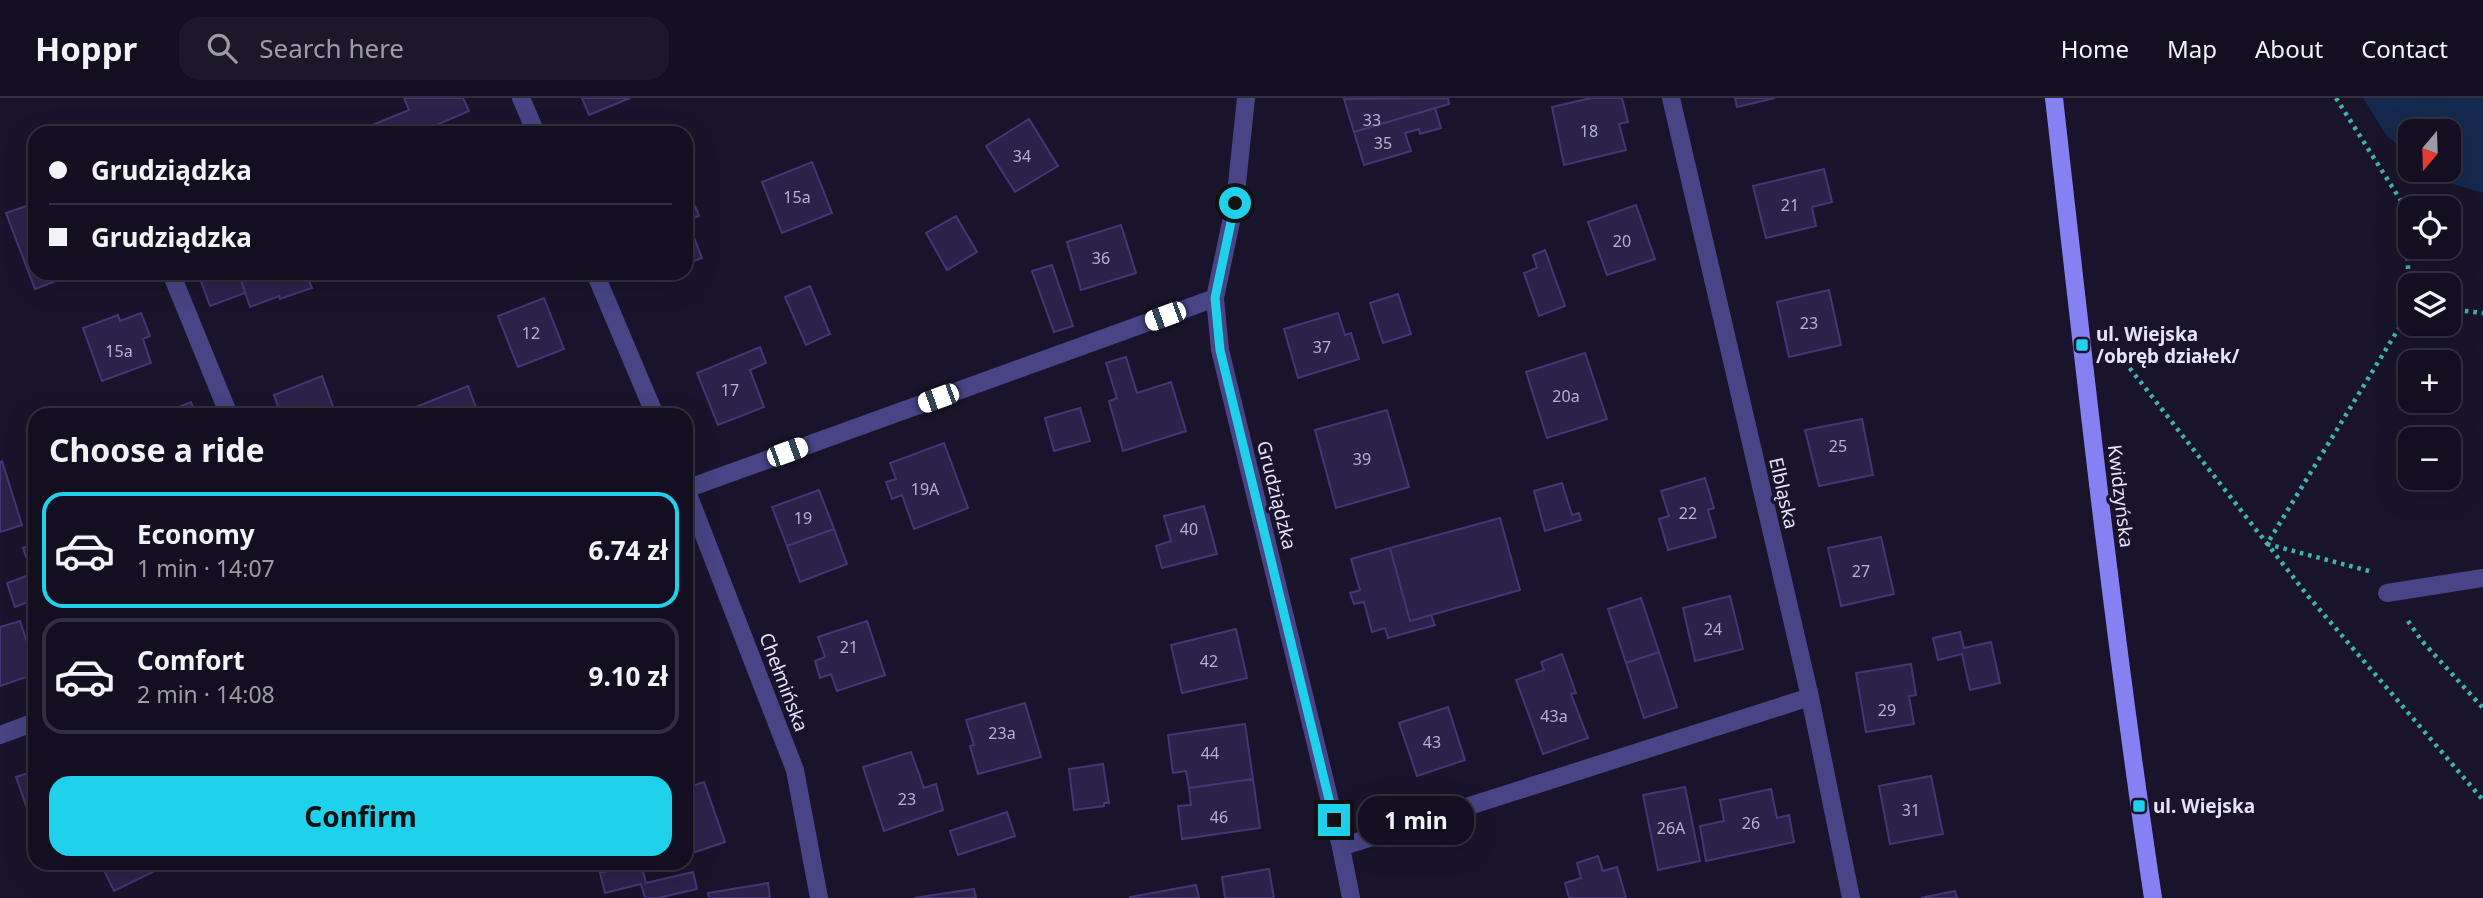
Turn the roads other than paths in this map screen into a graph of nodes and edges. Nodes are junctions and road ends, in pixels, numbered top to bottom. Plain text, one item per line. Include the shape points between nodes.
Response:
1 (521, 98) edge
2 (1247, 98) edge
3 (1671, 98) edge
4 (2054, 98) edge
5 (533, 126) edge
6 (174, 280) edge
7 (598, 280) edge
8 (1215, 298) junction
9 (226, 408) edge
10 (652, 408) edge
11 (693, 486) edge
12 (693, 507) edge
13 (2483, 578) edge
14 (2387, 593) dead end
15 (1810, 697) junction
16 (28, 725) edge
17 (0, 735) edge
18 (1341, 846) junction
19 (818, 898) edge
20 (1350, 898) edge
21 (1852, 898) edge
22 (2153, 898) edge

1 - 5 street
2 - 8 street, Grudziądzka via 1235,203
3 - 15 street, Elbląska
4 - 22 street, Kwidzyńska
6 - 9 street
7 - 10 street
8 - 11 street
8 - 18 street, Grudziądzka via 1220,350
12 - 19 street, Chełmińska via 795,770
13 - 14 street
15 - 18 street
15 - 21 street, Elbląska
16 - 17 street
18 - 20 street, Grudziądzka

